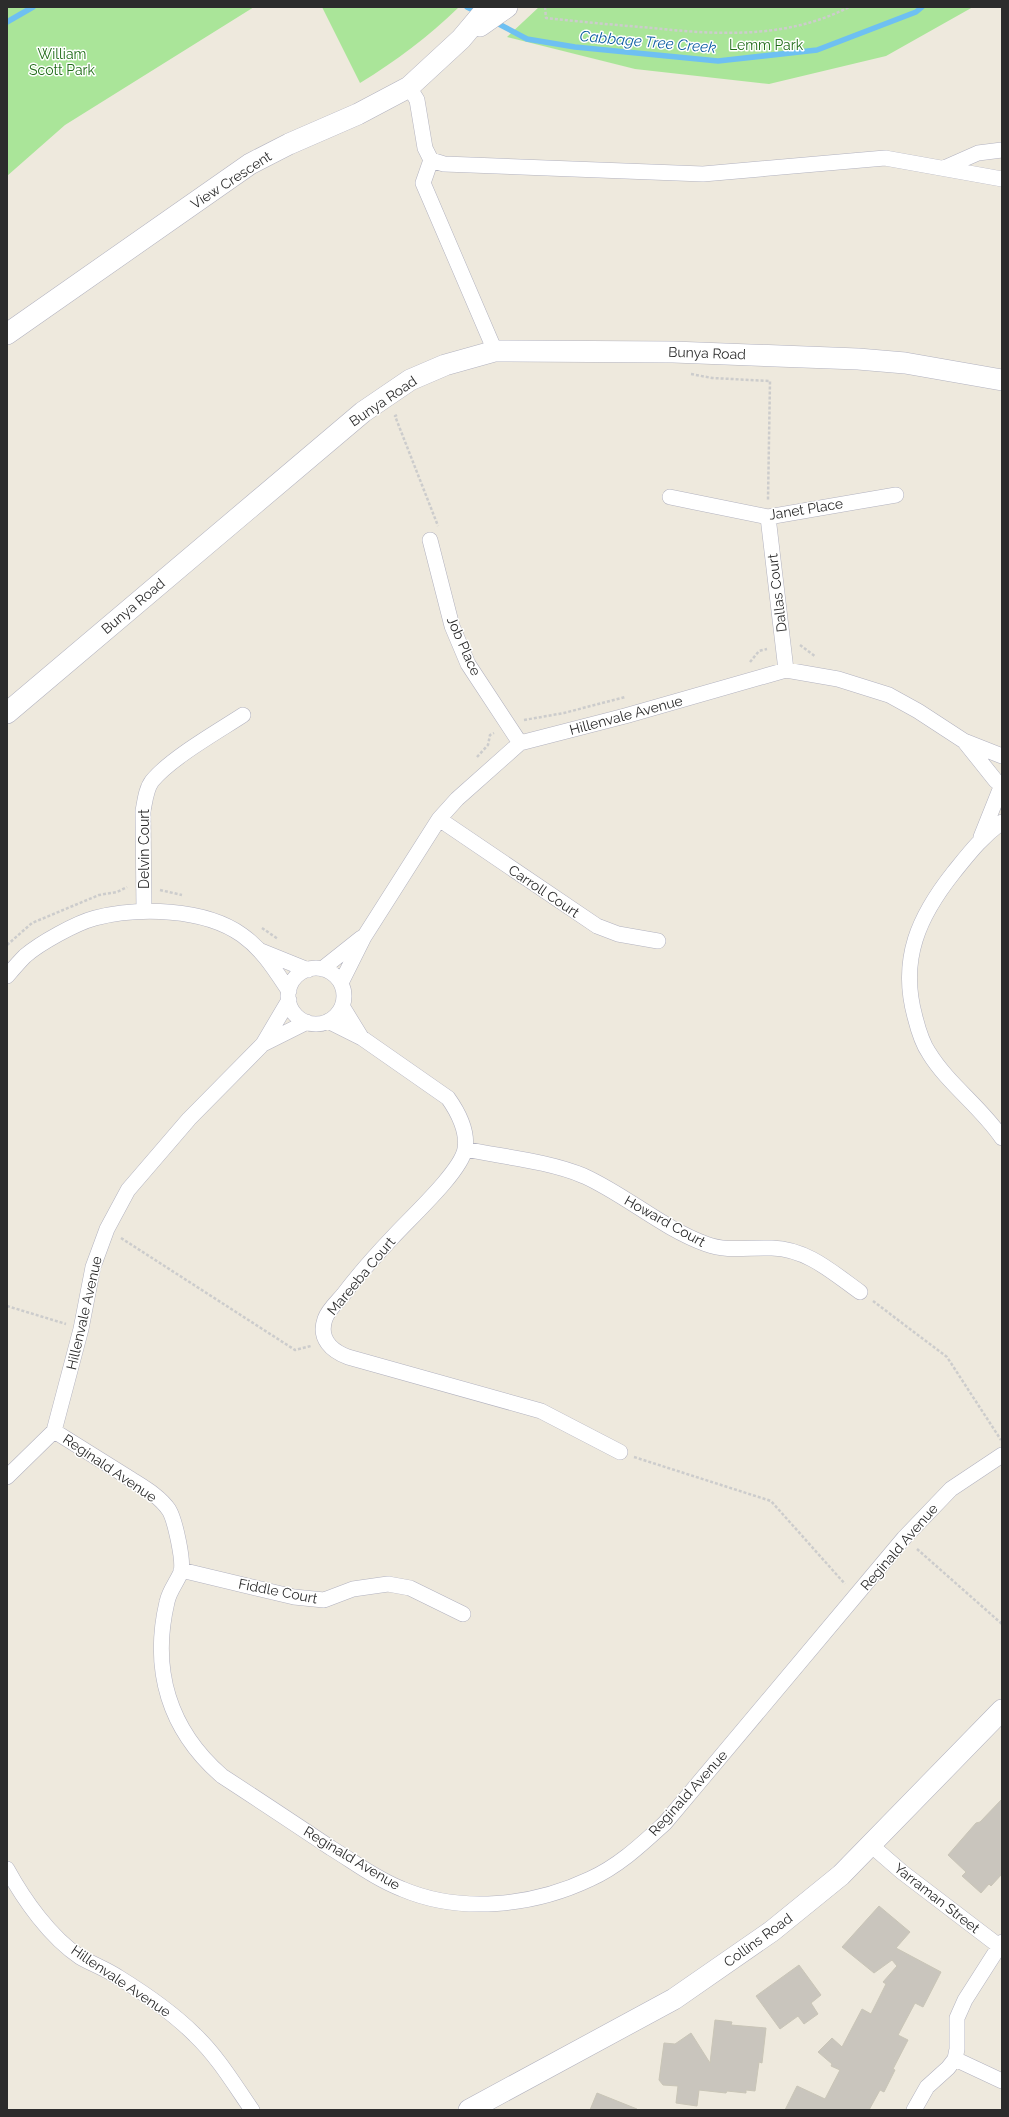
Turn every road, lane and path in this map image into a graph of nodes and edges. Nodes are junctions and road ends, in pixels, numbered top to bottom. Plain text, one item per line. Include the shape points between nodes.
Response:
1 (488, 7) edge
2 (507, 7) edge
3 (545, 7) edge
4 (849, 7) edge
5 (461, 39) junction
6 (409, 87) junction
7 (1002, 150) edge
8 (431, 160) junction
9 (943, 168) junction
10 (1002, 179) edge
11 (7, 334) edge
12 (495, 351) junction
13 (690, 374) dead end
14 (1002, 380) edge
15 (400, 412) dead end
16 (896, 495) dead end
17 (670, 497) dead end
18 (768, 517) junction
19 (430, 540) joint
20 (784, 647) junction
21 (820, 660) dead end
22 (748, 666) dead end
23 (786, 670) junction
24 (633, 695) dead end
25 (7, 713) edge
26 (243, 715) dead end
27 (509, 726) junction
28 (964, 741) junction
29 (520, 743) junction
30 (1002, 756) edge
31 (473, 760) dead end
32 (1002, 765) edge
33 (999, 790) edge
34 (440, 819) junction
35 (1002, 822) edge
36 (981, 838) junction
37 (143, 879) junction
38 (184, 896) dead end
39 (144, 911) junction
40 (259, 926) dead end
41 (364, 937) junction
42 (658, 941) dead end
43 (284, 942) dead end
44 (7, 945) edge
45 (261, 951) junction
46 (315, 969) junction
47 (7, 976) edge
48 (341, 983) junction
49 (289, 996) junction
50 (342, 1006) junction
51 (328, 1021) junction
52 (307, 1022) junction
53 (362, 1038) junction
54 (263, 1044) junction
55 (1002, 1138) edge
56 (465, 1149) junction
57 (106, 1229) junction
58 (860, 1292) joint
59 (7, 1306) edge
60 (81, 1329) junction
61 (325, 1342) junction
62 (54, 1431) junction
63 (1002, 1442) edge
64 (620, 1452) joint
65 (1002, 1455) edge
66 (7, 1476) edge
67 (904, 1538) junction
68 (181, 1570) junction
69 (857, 1596) junction
70 (464, 1614) dead end
71 (1002, 1624) edge
72 (1002, 1710) edge
73 (872, 1846) junction
74 (7, 1869) edge
75 (1001, 1944) edge
76 (955, 2059) junction
77 (1002, 2081) edge
78 (252, 2110) edge
79 (469, 2110) edge
80 (914, 2110) edge

1 - 5 street, View Crescent
2 - 5 street, View Crescent
3 - 4 path via 546,18 705,33 781,30 811,23
5 - 6 street, View Crescent
6 - 8 street via 417,100 425,148
6 - 11 street, View Crescent via 358,114 250,164
7 - 9 street via 978,153
8 - 9 street via 444,164 703,174 885,158
8 - 12 street via 422,183
9 - 10 street
12 - 14 street, Bunya Road via 673,352 858,359 905,363
12 - 25 street, Bunya Road via 445,365 410,380 363,412
13 - 18 path via 712,378 770,381
15 - 19 path via 395,416 439,524
16 - 18 street, Janet Place
17 - 18 street, Janet Place
18 - 20 street, Dallas Court
19 - 27 street, Job Place via 452,626 468,664
20 - 21 path via 801,644
20 - 22 path via 759,651
20 - 23 street, Dallas Court
23 - 28 street, Hillenvale Avenue via 838,679 889,695
23 - 29 street, Hillenvale Avenue
24 - 27 path via 564,713 526,719
26 - 37 street, Delvin Court via 166,767 152,782 142,810
27 - 29 street, Job Place
27 - 31 path via 490,735 488,746
28 - 30 street, Hillenvale Avenue
28 - 33 street, Hillenvale Avenue
29 - 34 street, Hillenvale Avenue via 457,799
32 - 33 street
33 - 36 street
34 - 41 street, Hillenvale Avenue
34 - 42 street, Carroll Court via 597,926 618,934
35 - 36 street
36 - 55 street via 940,890 921,922 911,954 911,1002 917,1026 929,1053
37 - 38 path via 161,891
37 - 39 street, Delvin Court
37 - 44 path via 117,892 100,895 32,923
39 - 45 street via 177,912 212,920 241,934
39 - 47 street via 94,918 61,933 26,955
40 - 43 path
41 - 46 street, Hillenvale Avenue
41 - 48 street, Hillenvale Avenue
45 - 46 street
45 - 49 street
46 - 48 street via 336,977
46 - 49 street via 292,981
48 - 50 street via 344,995
49 - 52 street via 295,1014
49 - 54 street, Hillenvale Avenue
50 - 51 street
50 - 53 street
51 - 52 street via 318,1024
51 - 53 street
52 - 54 street, Hillenvale Avenue
53 - 56 street via 448,1098 458,1112
54 - 57 street, Hillenvale Avenue via 189,1118 128,1190
56 - 58 street, Howard Court via 557,1167 585,1176 694,1239 713,1247 771,1248 811,1257
56 - 61 street, Mareeba Court via 444,1183 357,1277 330,1311 323,1329
57 - 60 street, Hillenvale Avenue via 93,1267
57 - 61 path via 295,1350
58 - 63 path via 946,1357
59 - 60 path
60 - 62 street, Hillenvale Avenue
61 - 64 street via 348,1358 541,1411
62 - 66 street
62 - 68 street, Reginald Avenue via 148,1490 169,1510 176,1526
64 - 69 path via 771,1502
65 - 67 street, Reginald Avenue via 951,1490
67 - 69 street, Reginald Avenue
67 - 71 path
68 - 69 street, Reginald Avenue via 167,1600 160,1661 165,1686 180,1726 205,1761 222,1776 379,1879 419,1896 471,1904 520,1901 549,1894 590,1879 642,1844 665,1823
68 - 70 street, Fiddle Court via 294,1597 324,1600 353,1589 388,1584 410,1588
72 - 73 street, Collins Road
73 - 75 street, Yarraman Street via 902,1872
73 - 79 street, Collins Road via 808,1903 693,1987 641,2018
74 - 78 street, Hillenvale Avenue via 19,1891 42,1920 79,1956 118,1977 195,2034 220,2062
75 - 76 street via 956,2018
76 - 77 street
76 - 80 street via 927,2086

